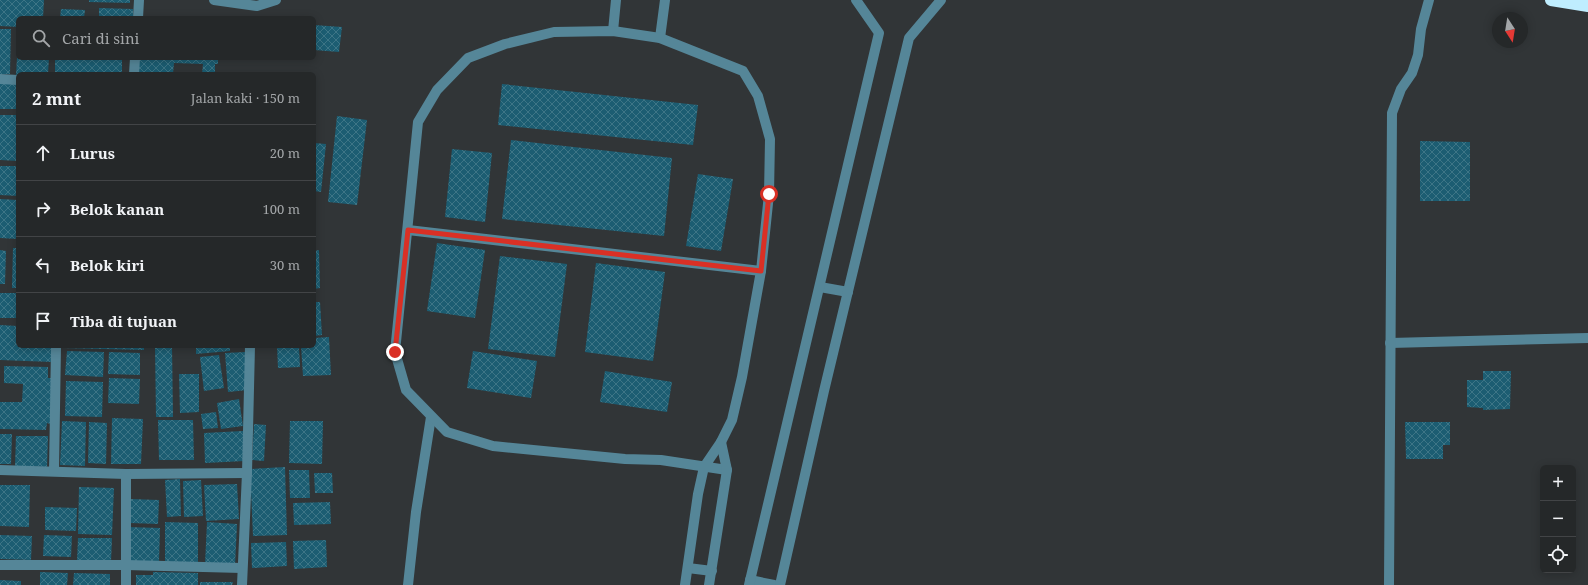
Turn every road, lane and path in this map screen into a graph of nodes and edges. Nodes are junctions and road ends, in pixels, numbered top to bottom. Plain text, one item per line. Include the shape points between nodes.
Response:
1 (139, 0) edge
2 (214, 0) edge
3 (276, 0) edge
4 (616, 0) edge
5 (665, 0) edge
6 (856, 0) edge
7 (941, 0) edge
8 (1429, 0) edge
9 (1551, 0) edge
10 (1588, 6) edge
11 (138, 16) edge
12 (613, 31) junction
13 (660, 38) junction
14 (135, 60) edge
15 (134, 72) edge
16 (0, 79) edge
17 (16, 80) edge
18 (408, 230) junction
19 (761, 271) junction
20 (820, 287) junction
21 (848, 292) junction
22 (1588, 338) edge
23 (1390, 343) junction
24 (56, 348) edge
25 (250, 348) edge
26 (431, 417) junction
27 (721, 442) junction
28 (704, 467) junction
29 (0, 470) edge
30 (726, 470) junction
31 (54, 471) junction
32 (247, 473) junction
33 (126, 474) junction
34 (0, 565) edge
35 (126, 565) junction
36 (242, 568) junction
37 (688, 568) junction
38 (712, 571) junction
39 (749, 583) edge
40 (126, 585) edge
41 (242, 585) edge
42 (408, 585) edge
43 (685, 585) edge
44 (709, 585) edge
45 (774, 585) edge
46 (780, 585) edge
47 (1389, 585) edge

1 - 11 street
2 - 3 street via 257,6
4 - 12 street
5 - 13 street
6 - 20 street via 879,33
7 - 21 street via 909,38
8 - 23 street via 1421,29 1418,55 1392,113
9 - 10 highway
12 - 13 street
12 - 18 street via 554,32 505,44 468,58 437,90 418,122
13 - 19 street via 743,71 758,96 770,139 769,194
14 - 15 street
16 - 17 street
18 - 19 street
18 - 26 street via 395,352 406,390
19 - 27 street via 736,404 732,420
20 - 21 street
20 - 39 street
21 - 46 street
22 - 23 street
23 - 47 street
24 - 31 street
25 - 32 street
26 - 28 street via 447,432 493,446 624,459 661,460
26 - 42 street
27 - 28 street
27 - 30 street
28 - 30 street
28 - 37 street
29 - 31 street
30 - 38 street
31 - 33 street
32 - 33 street
32 - 36 street
33 - 35 street
34 - 35 street
35 - 36 street
35 - 40 street
36 - 41 street
37 - 38 street
37 - 43 street
38 - 44 street
39 - 45 street

